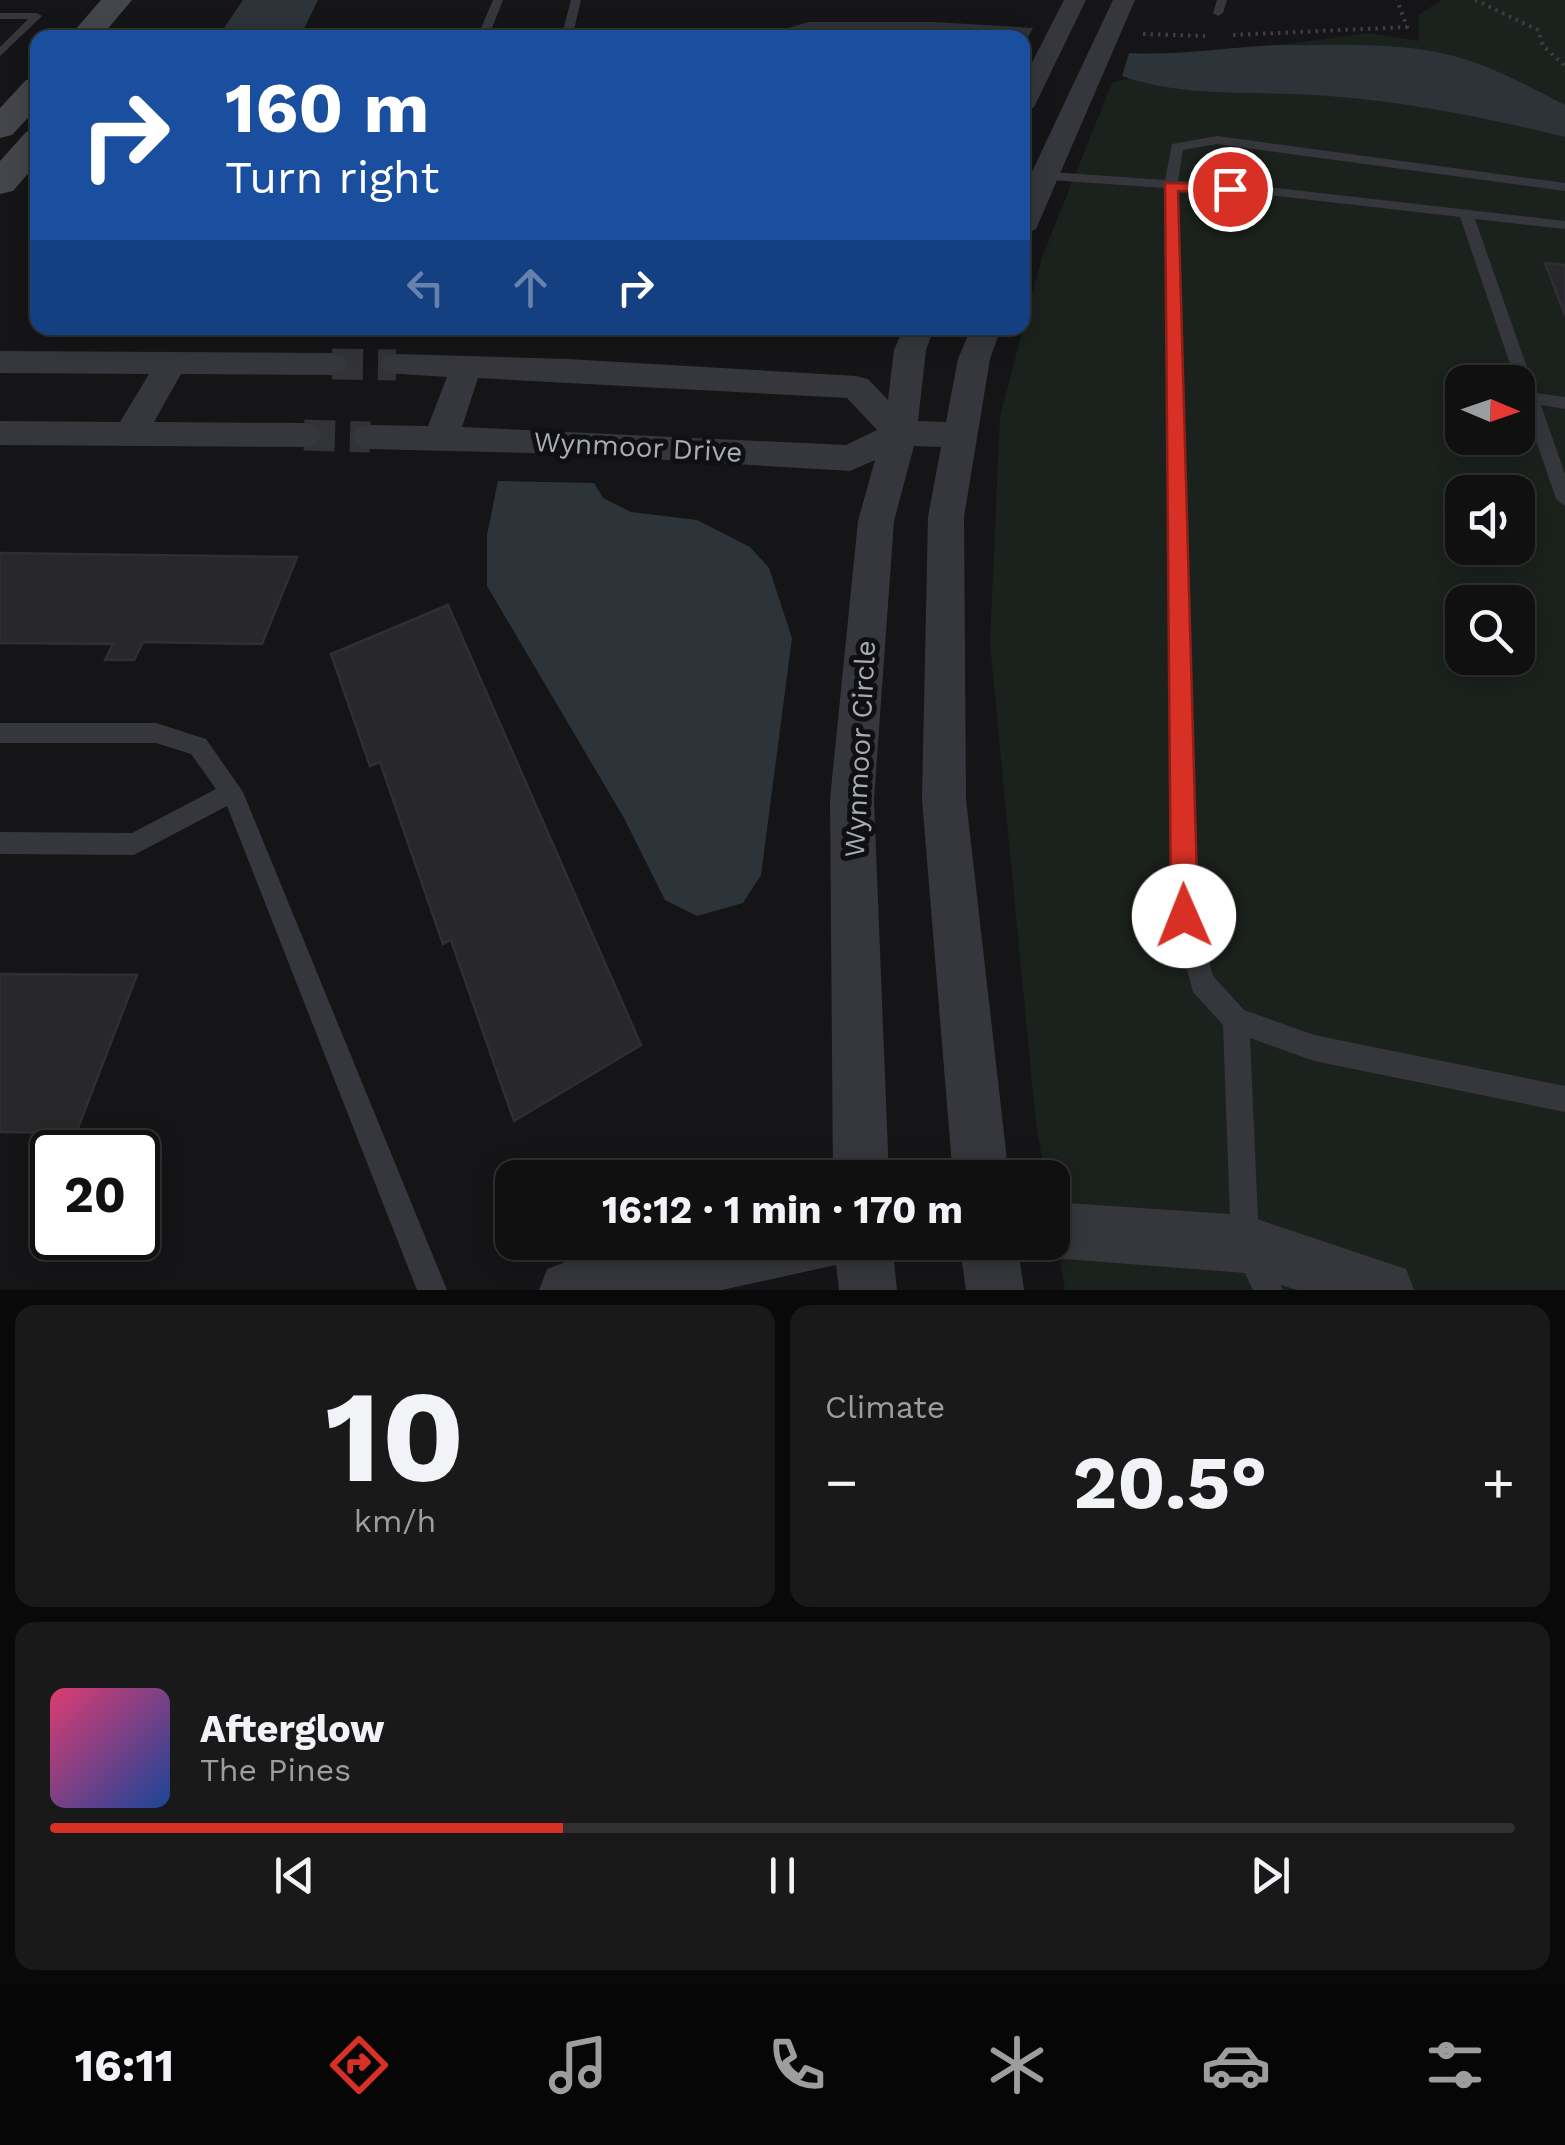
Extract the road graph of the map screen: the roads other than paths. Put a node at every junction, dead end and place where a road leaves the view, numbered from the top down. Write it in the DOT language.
graph roads {
  1 [pos="116,0"];
  2 [pos="498,0"];
  3 [pos="576,0"];
  4 [pos="1076,0"];
  5 [pos="1124,0"];
  6 [pos="1222,0"];
  7 [pos="1218,14"];
  8 [pos="0,16"];
  9 [pos="89,30"];
  10 [pos="485,30"];
  11 [pos="568,30"];
  12 [pos="6,39"];
  13 [pos="0,52"];
  14 [pos="1030,91"];
  15 [pos="30,96"];
  16 [pos="0,128"];
  17 [pos="30,148"];
  18 [pos="1032,176"];
  19 [pos="0,183"];
  20 [pos="1171,186"];
  21 [pos="1565,186"];
  22 [pos="1466,214"];
  23 [pos="1565,225"];
  24 [pos="916,335"];
  25 [pos="983,335"];
  26 [pos="0,362"];
  27 [pos="171,363"];
  28 [pos="332,364"];
  29 [pos="1519,365"];
  30 [pos="396,366"];
  31 [pos="466,368"];
  32 [pos="1535,399"];
  33 [pos="1565,403"];
  34 [pos="1535,412"];
  35 [pos="900,432"];
  36 [pos="0,433"];
  37 [pos="130,434"];
  38 [pos="960,434"];
  39 [pos="304,435"];
  40 [pos="370,436"];
  41 [pos="441,438"];
  42 [pos="1565,499"];
  43 [pos="0,733"];
  44 [pos="232,792"];
  45 [pos="0,843"];
  46 [pos="1236,1020"];
  47 [pos="1565,1099"];
  48 [pos="861,1160"];
  49 [pos="979,1160"];
  50 [pos="1070,1233"];
  51 [pos="728,1260"];
  52 [pos="865,1260"];
  53 [pos="991,1260"];
  54 [pos="1256,1267"];
  55 [pos="432,1290"];
  56 [pos="568,1290"];
  57 [pos="868,1290"];
  58 [pos="996,1290"];
  59 [pos="1385,1290"];
  1 -- 9 [label="main road"];
  2 -- 10 [label="lane"];
  3 -- 11 [label="lane"];
  4 -- 14 [label="street"];
  5 -- 18 [label="street"];
  6 -- 7 [label="lane"];
  8 -- 12 [label="lane"];
  12 -- 13 [label="lane"];
  15 -- 16 [label="main road"];
  17 -- 19 [label="main road"];
  18 -- 20 [label="lane"];
  20 -- 21 [label="lane"];
  20 -- 22 [label="lane"];
  20 -- 46 [label="lane"];
  22 -- 23 [label="lane"];
  22 -- 29 [label="lane"];
  24 -- 35 [label="street, Wynmoor Circle"];
  25 -- 38 [label="street"];
  26 -- 27 [label="street"];
  27 -- 28 [label="street"];
  27 -- 37 [label="street"];
  30 -- 31 [label="street"];
  31 -- 35 [label="street"];
  31 -- 41 [label="street"];
  32 -- 33 [label="lane"];
  34 -- 42 [label="lane"];
  35 -- 38 [label="street, Wynmoor Drive"];
  35 -- 41 [label="street, Wynmoor Drive"];
  35 -- 48 [label="street, Wynmoor Circle"];
  36 -- 37 [label="street"];
  37 -- 39 [label="street"];
  38 -- 49 [label="street"];
  40 -- 41 [label="street, Wynmoor Drive"];
  43 -- 44 [label="lane"];
  44 -- 45 [label="lane"];
  44 -- 55 [label="lane"];
  46 -- 47 [label="lane"];
  46 -- 54 [label="lane"];
  50 -- 54 [label="street"];
  51 -- 56 [label="street"];
  52 -- 57 [label="street"];
  53 -- 58 [label="street"];
  54 -- 59 [label="street"];
}
